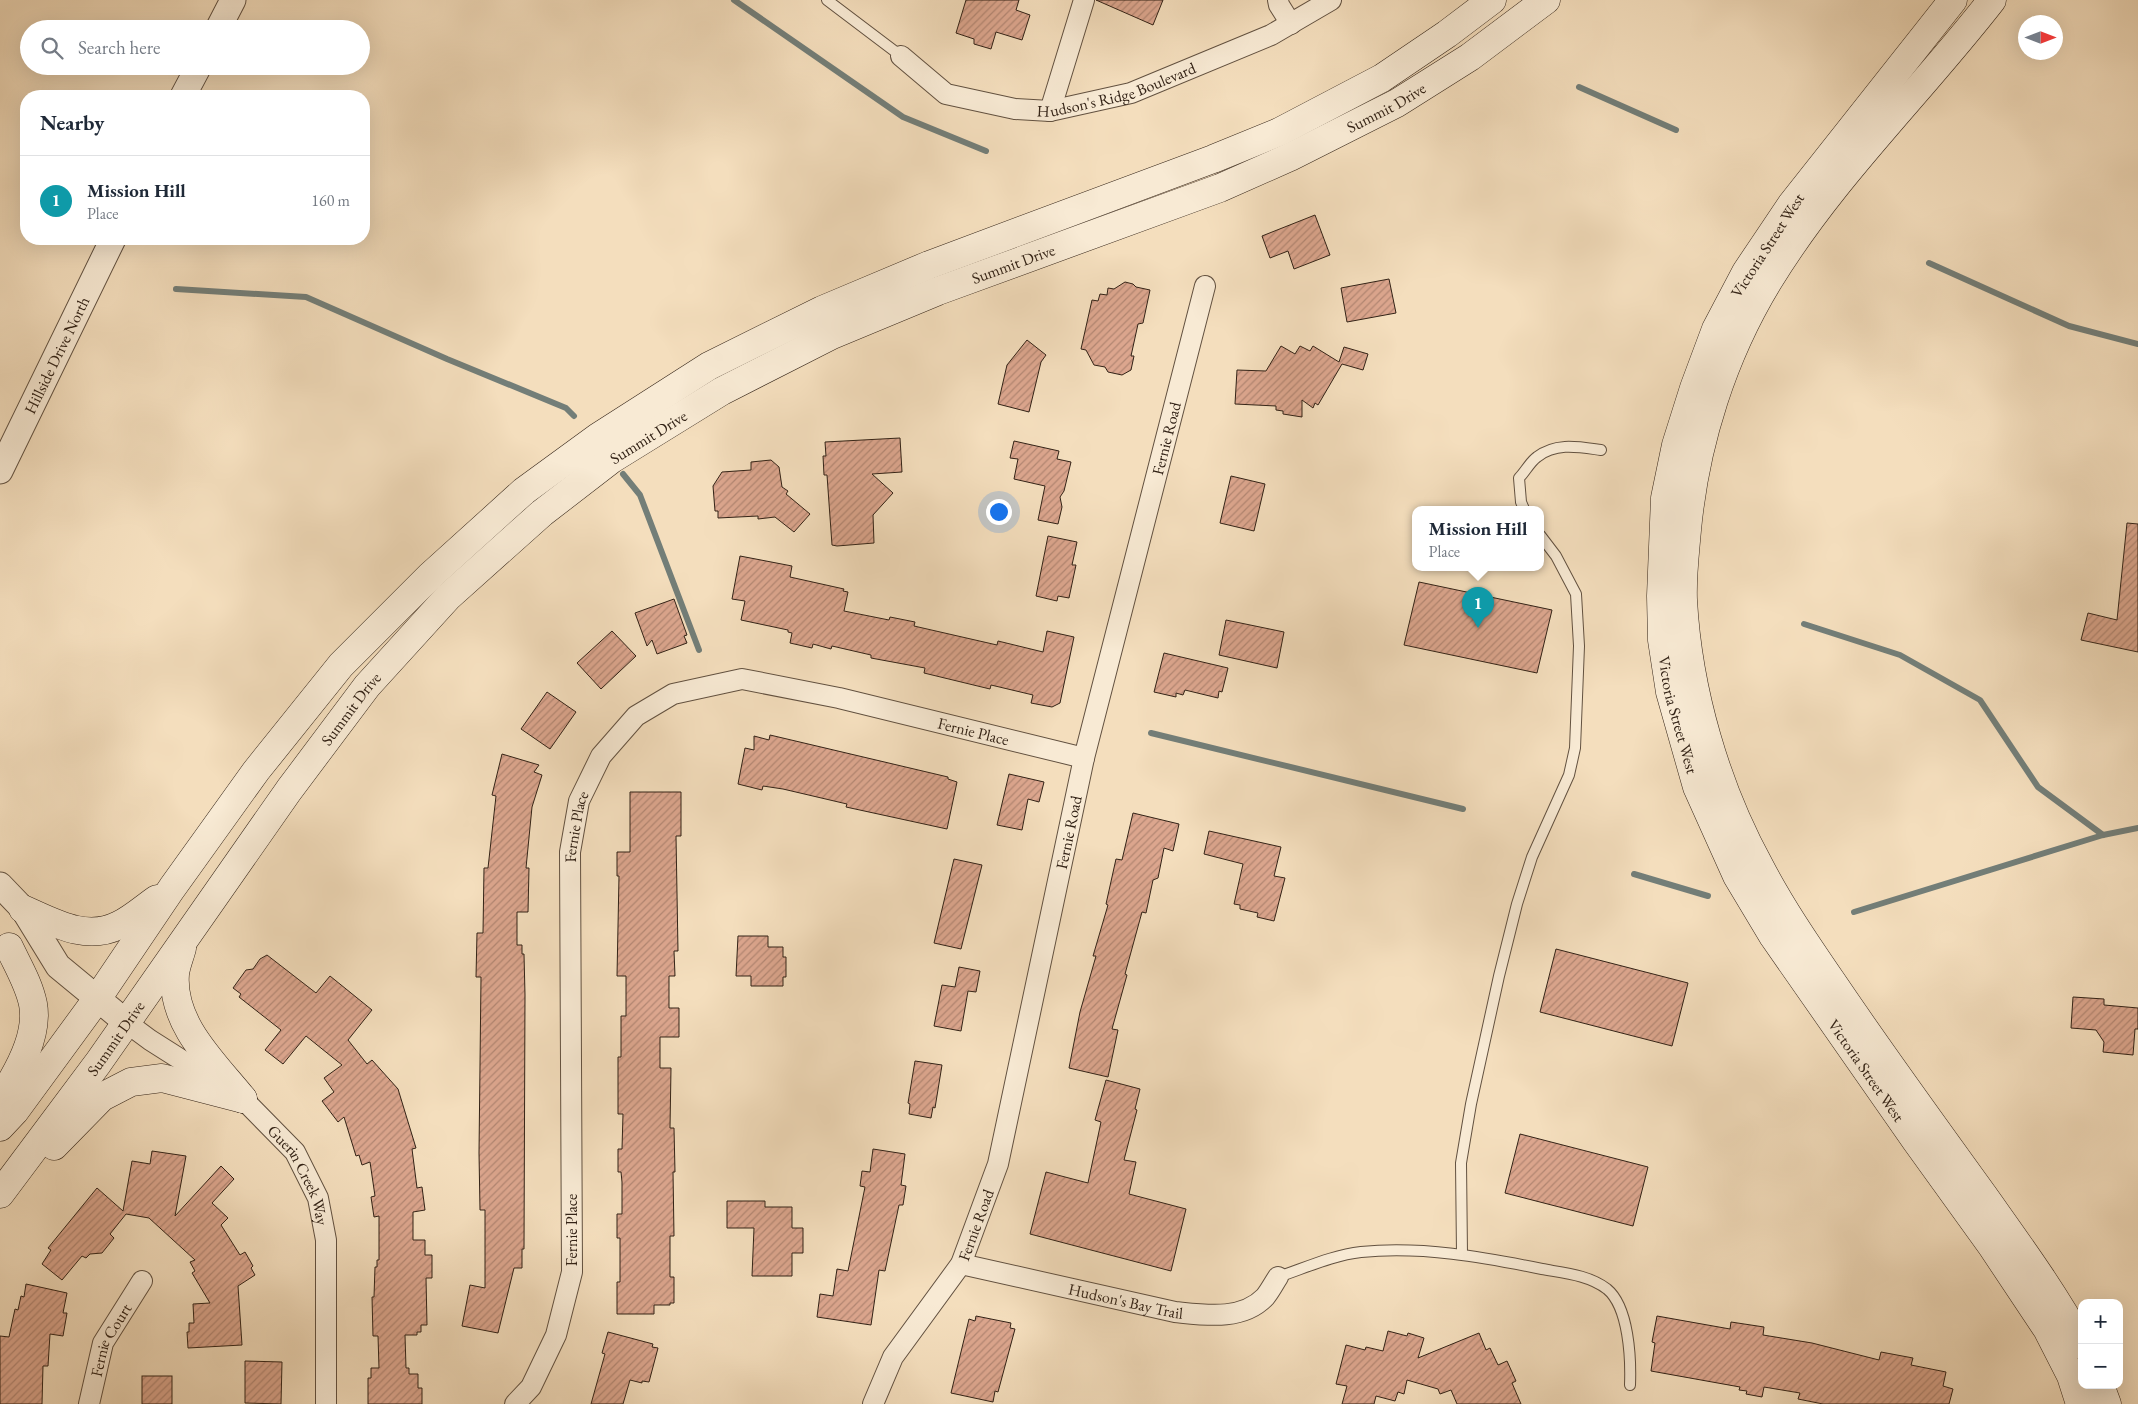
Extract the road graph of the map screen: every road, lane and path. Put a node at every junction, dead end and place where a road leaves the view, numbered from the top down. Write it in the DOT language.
graph roads {
  1 [pos="233,0"];
  2 [pos="827,0"];
  3 [pos="1084,0"];
  4 [pos="1278,0"];
  5 [pos="1331,0"];
  6 [pos="1492,0"];
  7 [pos="1546,0"];
  8 [pos="1953,0"];
  9 [pos="1992,0"];
  10 [pos="223,20"];
  11 [pos="1290,24"];
  12 [pos="901,56"];
  13 [pos="194,75"];
  14 [pos="186,90"];
  15 [pos="1050,111"];
  16 [pos="110,245"];
  17 [pos="1205,286"];
  18 [pos="1601,450"];
  19 [pos="0,471"];
  20 [pos="1523,506"];
  21 [pos="1544,540"];
  22 [pos="1084,758"];
  23 [pos="0,885"];
  24 [pos="172,888"];
  25 [pos="23,909"];
  26 [pos="184,939"];
  27 [pos="4,943"];
  28 [pos="58,966"];
  29 [pos="98,999"];
  30 [pos="127,1023"];
  31 [pos="0,1099"];
  32 [pos="243,1099"];
  33 [pos="0,1127"];
  34 [pos="0,1194"];
  35 [pos="0,1200"];
  36 [pos="1462,1254"];
  37 [pos="961,1264"];
  38 [pos="1278,1277"];
  39 [pos="142,1281"];
  40 [pos="2081,1344"];
  41 [pos="1630,1385"];
  42 [pos="2101,1389"];
  43 [pos="89,1404"];
  44 [pos="326,1404"];
  45 [pos="515,1404"];
  46 [pos="873,1404"];
  47 [pos="2080,1404"];
  48 [pos="2107,1404"];
  1 -- 10 [label="street"];
  2 -- 12 [label="lane"];
  3 -- 15 [label="street"];
  4 -- 11 [label="street"];
  5 -- 11 [label="street, Hudson's Ridge Boulevard"];
  6 -- 24 [label="main road, Summit Drive"];
  7 -- 26 [label="main road, Summit Drive"];
  8 -- 47 [label="main road, Victoria Street West"];
  9 -- 40 [label="main road, Victoria Street West"];
  11 -- 15 [label="street, Hudson's Ridge Boulevard"];
  12 -- 15 [label="street, Hudson's Ridge Boulevard"];
  13 -- 14 [label="street"];
  16 -- 19 [label="street, Hillside Drive North"];
  17 -- 22 [label="street, Fernie Road"];
  18 -- 20 [label="lane"];
  21 -- 36 [label="lane"];
  22 -- 37 [label="street, Fernie Road"];
  22 -- 45 [label="street, Fernie Place"];
  23 -- 25 [label="street"];
  24 -- 25 [label="main road"];
  24 -- 29 [label="main road, Summit Drive"];
  25 -- 28 [label="street"];
  26 -- 30 [label="main road, Summit Drive"];
  26 -- 32 [label="main road"];
  27 -- 28 [label="street"];
  27 -- 31 [label="main road"];
  28 -- 29 [label="street"];
  29 -- 30 [label="street"];
  29 -- 33 [label="main road, Summit Drive"];
  30 -- 32 [label="street, Guerin Creek Way"];
  30 -- 34 [label="main road, Summit Drive"];
  32 -- 35 [label="main road"];
  32 -- 44 [label="street, Guerin Creek Way"];
  36 -- 38 [label="lane"];
  36 -- 41 [label="lane"];
  37 -- 38 [label="street, Hudson's Bay Trail"];
  37 -- 46 [label="street, Fernie Road"];
  39 -- 43 [label="street, Fernie Court"];
  42 -- 48 [label="main road"];
}
